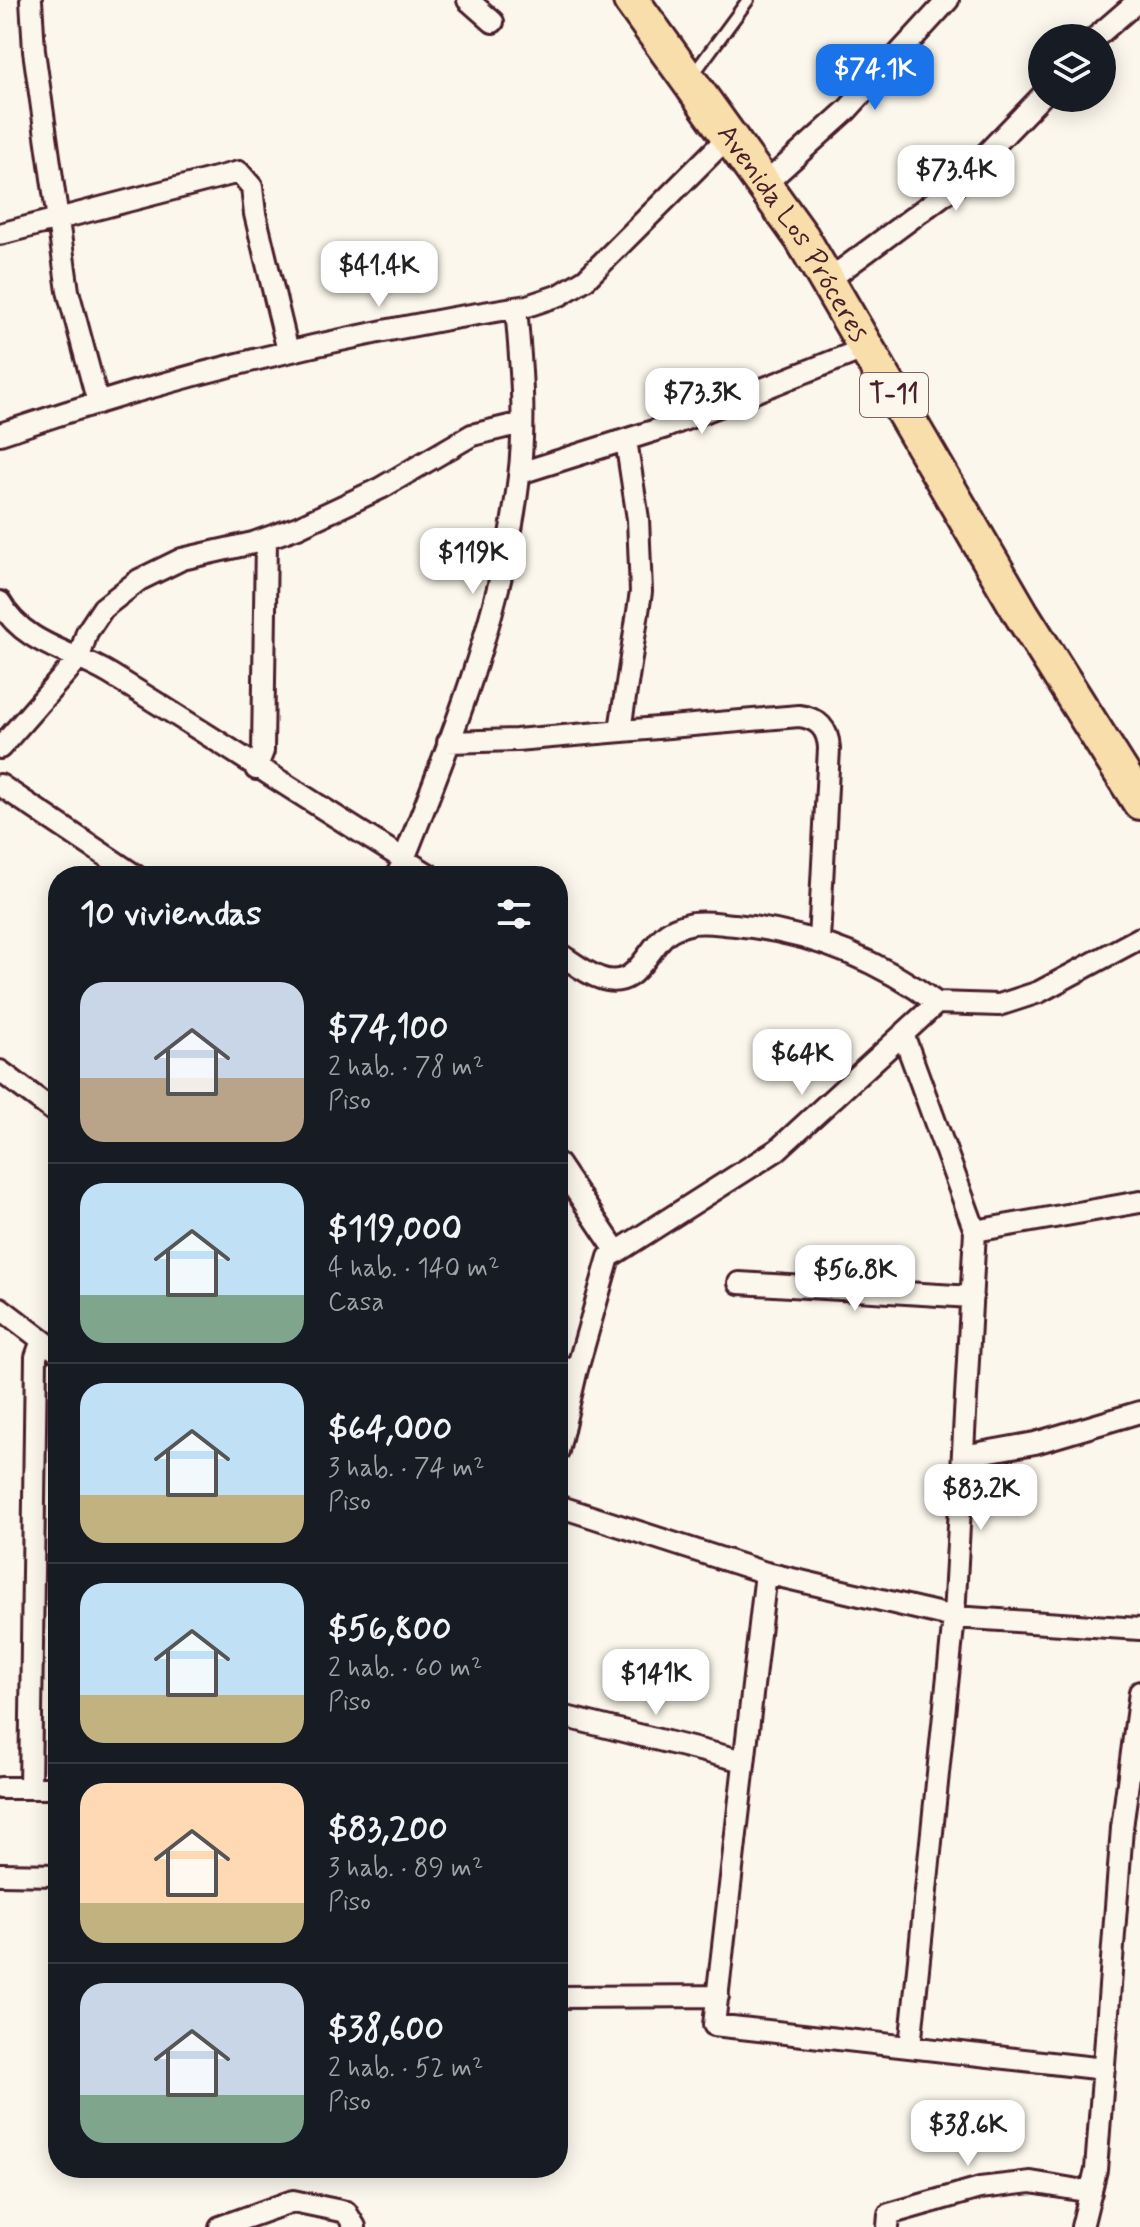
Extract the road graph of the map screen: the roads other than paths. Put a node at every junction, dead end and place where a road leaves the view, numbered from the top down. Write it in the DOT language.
graph roads {
  1 [pos="31,0"];
  2 [pos="468,0"];
  3 [pos="631,0"];
  4 [pos="748,0"];
  5 [pos="948,0"];
  6 [pos="1139,0"];
  7 [pos="493,22"];
  8 [pos="1111,24"];
  9 [pos="689,80"];
  10 [pos="1028,110"];
  11 [pos="729,136"];
  12 [pos="764,185"];
  13 [pos="57,219"];
  14 [pos="0,234"];
  15 [pos="827,281"];
  16 [pos="516,308"];
  17 [pos="866,348"];
  18 [pos="288,351"];
  19 [pos="98,403"];
  20 [pos="522,423"];
  21 [pos="0,434"];
  22 [pos="626,440"];
  23 [pos="520,473"];
  24 [pos="266,539"];
  25 [pos="0,602"];
  26 [pos="79,658"];
  27 [pos="620,730"];
  28 [pos="448,742"];
  29 [pos="0,748"];
  30 [pos="256,769"];
  31 [pos="1135,784"];
  32 [pos="0,785"];
  33 [pos="121,866"];
  34 [pos="397,866"];
  35 [pos="401,866"];
  36 [pos="1140,938"];
  37 [pos="819,941"];
  38 [pos="568,959"];
  39 [pos="937,1003"];
  40 [pos="903,1034"];
  41 [pos="0,1071"];
  42 [pos="48,1107"];
  43 [pos="568,1179"];
  44 [pos="1140,1202"];
  45 [pos="975,1231"];
  46 [pos="617,1252"];
  47 [pos="739,1283"];
  48 [pos="972,1297"];
  49 [pos="0,1308"];
  50 [pos="48,1344"];
  51 [pos="48,1348"];
  52 [pos="568,1366"];
  53 [pos="1140,1412"];
  54 [pos="963,1456"];
  55 [pos="568,1509"];
  56 [pos="766,1573"];
  57 [pos="954,1617"];
  58 [pos="1140,1629"];
  59 [pos="1140,1692"];
  60 [pos="568,1717"];
  61 [pos="744,1761"];
  62 [pos="0,1788"];
  63 [pos="30,1788"];
  64 [pos="48,1788"];
  65 [pos="1131,1827"];
  66 [pos="0,1874"];
  67 [pos="48,1875"];
  68 [pos="718,1996"];
  69 [pos="568,1997"];
  70 [pos="910,2047"];
  71 [pos="1104,2069"];
  72 [pos="1091,2192"];
  73 [pos="220,2227"];
  74 [pos="355,2227"];
  75 [pos="888,2227"];
  76 [pos="1082,2227"];
  1 -- 13 [label="street"];
  2 -- 7 [label="street"];
  3 -- 9 [label="highway, Avenida Los Próceres / T-11"];
  4 -- 9 [label="lane"];
  5 -- 12 [label="street"];
  6 -- 8 [label="street"];
  9 -- 11 [label="highway, Avenida Los Próceres / T-11"];
  10 -- 15 [label="street"];
  11 -- 12 [label="highway, Avenida Los Próceres / T-11"];
  11 -- 16 [label="street"];
  12 -- 15 [label="highway, Avenida Los Próceres / T-11"];
  13 -- 14 [label="street"];
  13 -- 18 [label="street"];
  13 -- 19 [label="street"];
  15 -- 17 [label="highway, Avenida Los Próceres / T-11"];
  16 -- 18 [label="street"];
  16 -- 20 [label="street"];
  17 -- 22 [label="street"];
  17 -- 31 [label="highway, Avenida Los Próceres / T-11"];
  18 -- 19 [label="street"];
  19 -- 21 [label="street"];
  20 -- 23 [label="street"];
  20 -- 24 [label="street"];
  22 -- 23 [label="street"];
  22 -- 27 [label="street"];
  23 -- 28 [label="street"];
  24 -- 26 [label="street"];
  24 -- 30 [label="street"];
  25 -- 26 [label="street"];
  26 -- 29 [label="street"];
  26 -- 30 [label="street"];
  27 -- 28 [label="street"];
  27 -- 37 [label="street"];
  28 -- 35 [label="street"];
  30 -- 34 [label="street"];
  32 -- 33 [label="street"];
  36 -- 39 [label="street"];
  37 -- 38 [label="street"];
  37 -- 39 [label="street"];
  39 -- 40 [label="street"];
  40 -- 45 [label="street"];
  40 -- 46 [label="street"];
  41 -- 42 [label="street"];
  43 -- 46 [label="street"];
  44 -- 45 [label="street"];
  45 -- 48 [label="street"];
  46 -- 52 [label="street"];
  47 -- 48 [label="street"];
  48 -- 54 [label="street"];
  49 -- 50 [label="street"];
  51 -- 63 [label="street"];
  53 -- 54 [label="street"];
  54 -- 57 [label="street"];
  55 -- 56 [label="street"];
  56 -- 57 [label="street"];
  56 -- 61 [label="street"];
  57 -- 58 [label="street"];
  57 -- 70 [label="street"];
  59 -- 65 [label="street"];
  60 -- 61 [label="street"];
  61 -- 68 [label="street"];
  62 -- 63 [label="street"];
  63 -- 64 [label="street"];
  65 -- 71 [label="street"];
  66 -- 67 [label="street"];
  68 -- 69 [label="street"];
  68 -- 70 [label="street"];
  70 -- 71 [label="street"];
  71 -- 72 [label="street"];
  72 -- 75 [label="street"];
  72 -- 76 [label="street"];
  73 -- 74 [label="street"];
}
